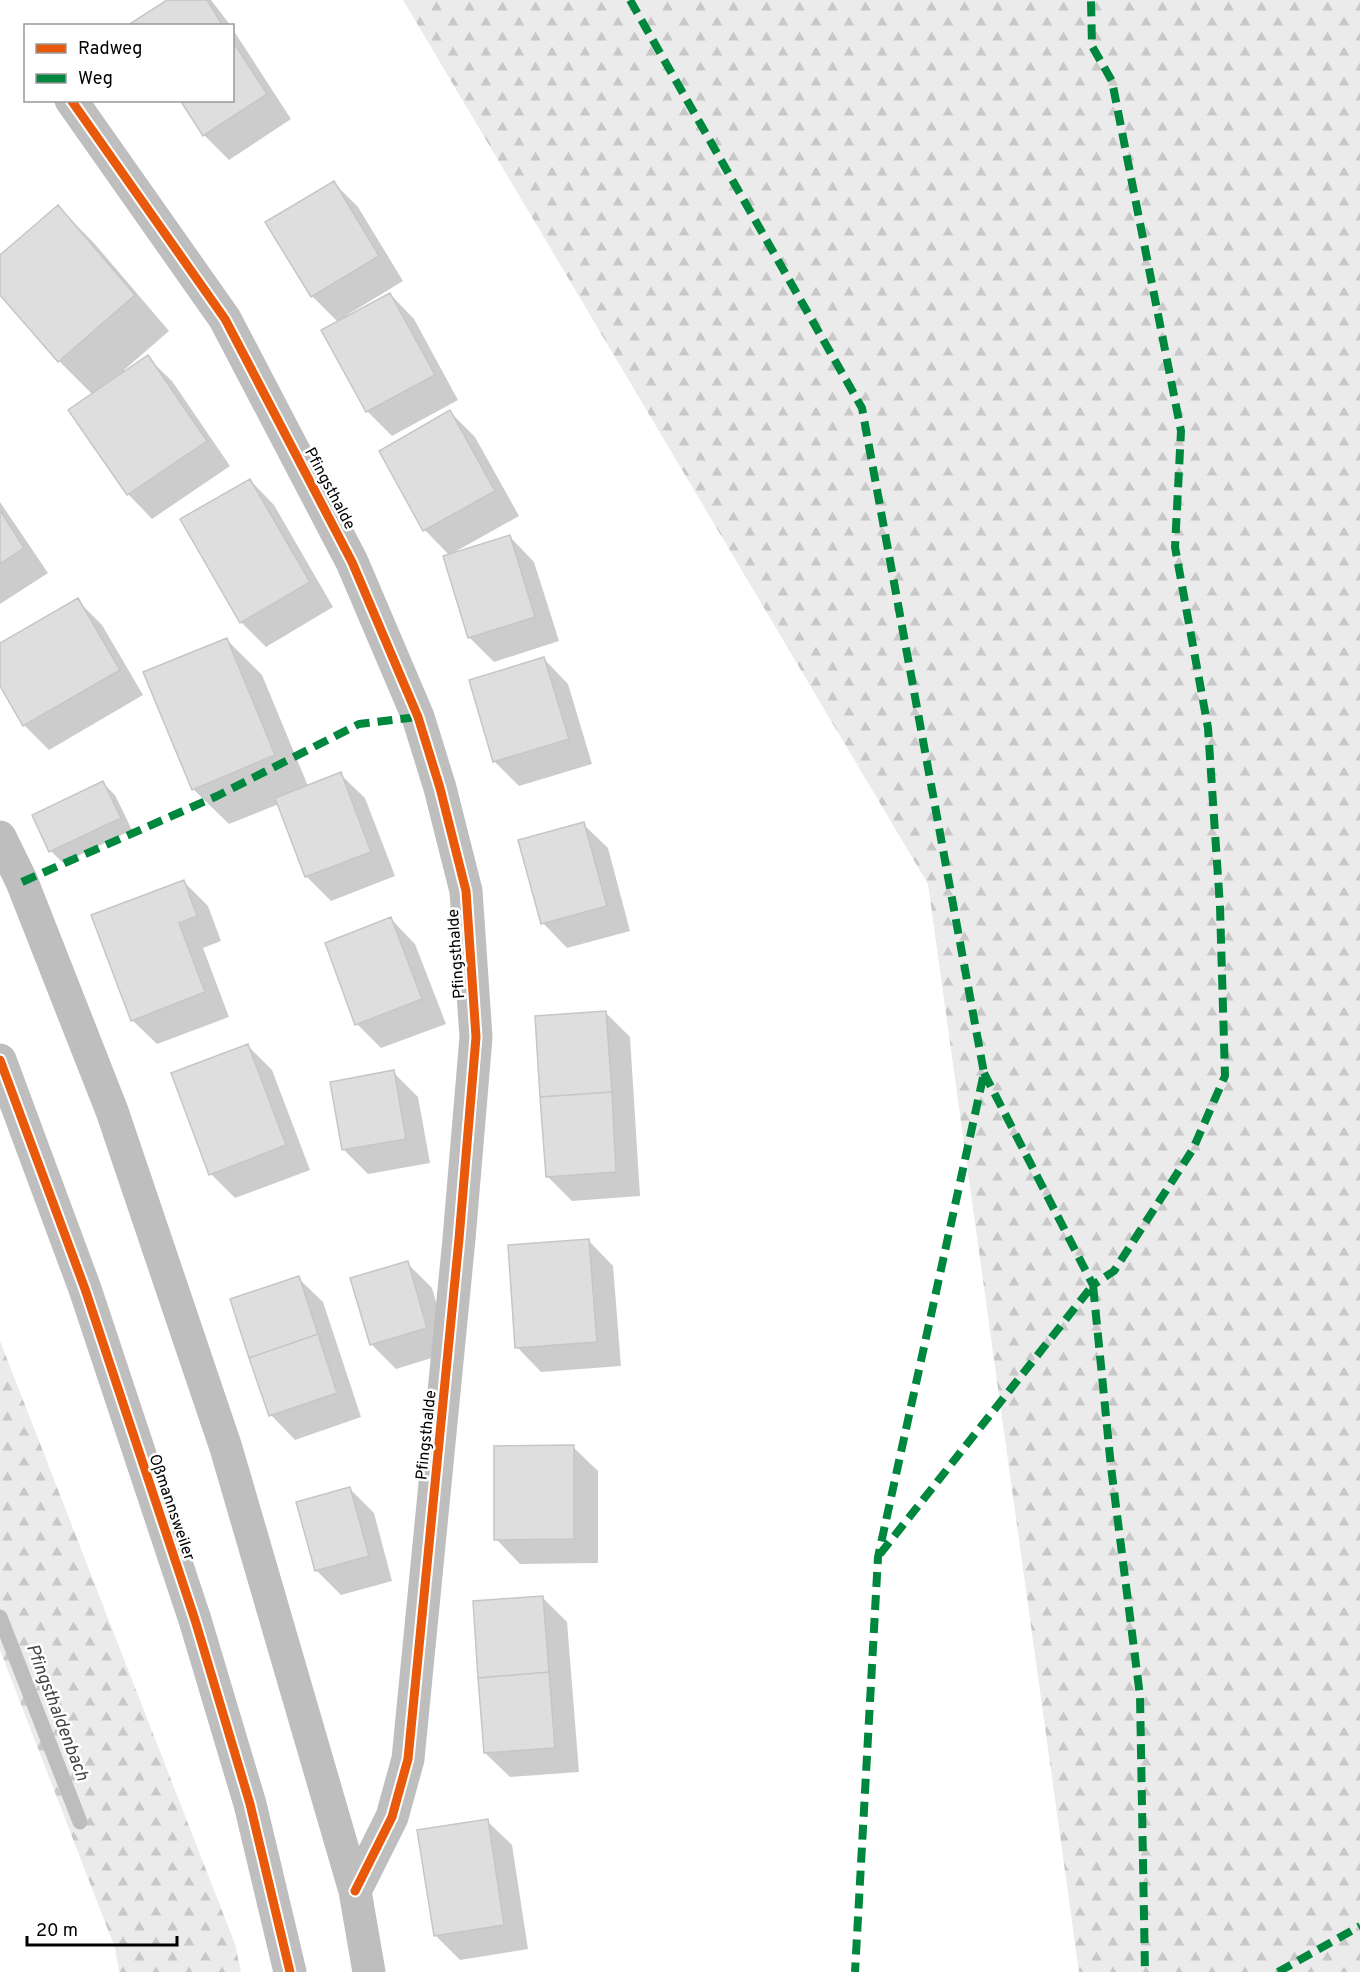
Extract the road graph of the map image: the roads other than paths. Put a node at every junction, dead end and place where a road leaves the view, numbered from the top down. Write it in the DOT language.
graph roads {
  1 [pos="71,102"];
  2 [pos="0,837"];
  3 [pos="0,1060"];
  4 [pos="354,1891"];
  5 [pos="290,1972"];
  6 [pos="369,1972"];
  1 -- 4 [label="street, Pfingsthalde"];
  2 -- 4 [label="street"];
  3 -- 5 [label="street, Oßmannsweiler"];
  4 -- 6 [label="street"];
}
